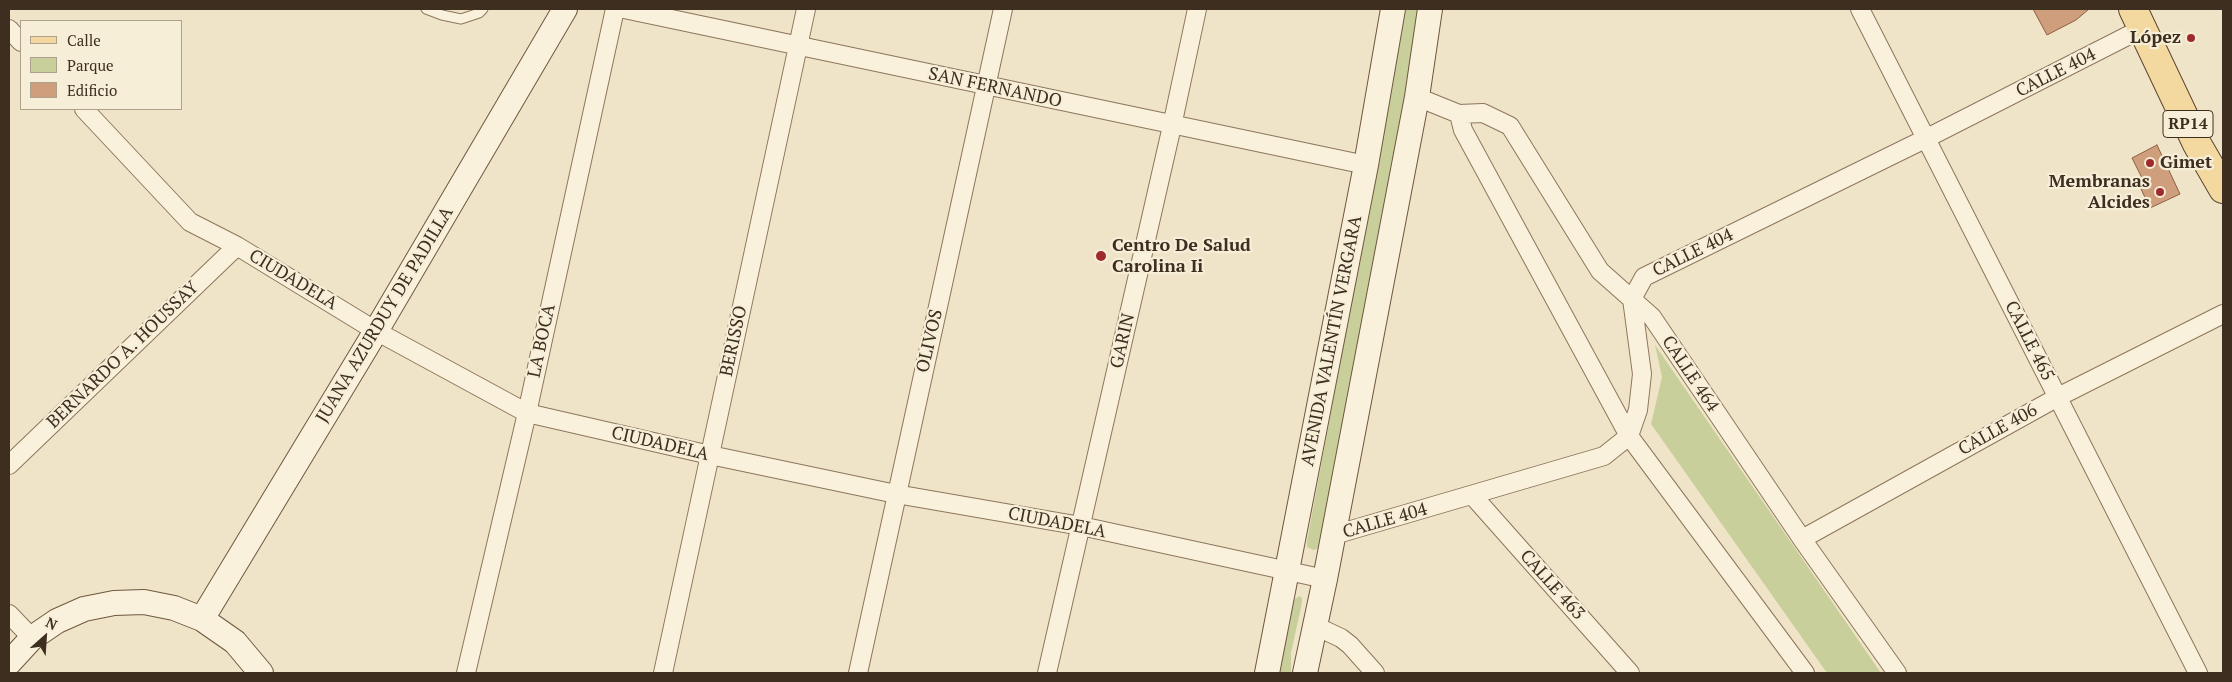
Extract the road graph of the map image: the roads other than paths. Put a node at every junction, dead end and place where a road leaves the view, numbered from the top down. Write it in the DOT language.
graph roads {
  1 [pos="426,9"];
  2 [pos="483,9"];
  3 [pos="565,9"];
  4 [pos="615,9"];
  5 [pos="624,9"];
  6 [pos="806,9"];
  7 [pos="1003,9"];
  8 [pos="1197,9"];
  9 [pos="1394,9"];
  10 [pos="1430,9"];
  11 [pos="1860,9"];
  12 [pos="2138,19"];
  13 [pos="9,29"];
  14 [pos="20,41"];
  15 [pos="798,45"];
  16 [pos="2158,58"];
  17 [pos="987,86"];
  18 [pos="1417,97"];
  19 [pos="85,110"];
  20 [pos="1458,114"];
  21 [pos="1172,126"];
  22 [pos="1926,138"];
  23 [pos="2223,156"];
  24 [pos="1366,165"];
  25 [pos="2223,188"];
  26 [pos="237,246"];
  27 [pos="1632,299"];
  28 [pos="2223,314"];
  29 [pos="376,331"];
  30 [pos="2058,397"];
  31 [pos="527,413"];
  32 [pos="1629,436"];
  33 [pos="710,455"];
  34 [pos="9,464"];
  35 [pos="896,494"];
  36 [pos="1473,496"];
  37 [pos="1081,526"];
  38 [pos="1334,535"];
  39 [pos="1802,540"];
  40 [pos="1288,572"];
  41 [pos="1325,579"];
  42 [pos="9,614"];
  43 [pos="202,619"];
  44 [pos="1314,628"];
  45 [pos="32,638"];
  46 [pos="9,663"];
  47 [pos="261,673"];
  48 [pos="466,673"];
  49 [pos="663,673"];
  50 [pos="858,673"];
  51 [pos="1047,673"];
  52 [pos="1267,673"];
  53 [pos="1305,673"];
  54 [pos="1375,673"];
  55 [pos="1630,673"];
  56 [pos="1805,673"];
  57 [pos="1897,673"];
  58 [pos="2198,673"];
  1 -- 2 [label="lane"];
  3 -- 29 [label="street, JUANA AZURDUY DE PADILLA"];
  4 -- 31 [label="street, LA BOCA"];
  5 -- 15 [label="street, SAN FERNANDO"];
  6 -- 15 [label="street, BERISSO"];
  7 -- 17 [label="street, OLIVOS"];
  8 -- 21 [label="street, GARIN"];
  9 -- 24 [label="street, AVENIDA VALENTÍN VERGARA"];
  10 -- 18 [label="street"];
  11 -- 22 [label="street, CALLE 465"];
  12 -- 16 [label="main road, RP14"];
  12 -- 22 [label="street, CALLE 404"];
  13 -- 14 [label="street"];
  15 -- 17 [label="street, SAN FERNANDO"];
  15 -- 33 [label="street, BERISSO"];
  16 -- 23 [label="main road, RP14"];
  16 -- 25 [label="main road, RP14"];
  17 -- 21 [label="street, SAN FERNANDO"];
  17 -- 35 [label="street, OLIVOS"];
  18 -- 20 [label="street, CALLE 464"];
  18 -- 38 [label="street"];
  19 -- 26 [label="street, CIUDADELA"];
  20 -- 27 [label="street, CALLE 464"];
  20 -- 32 [label="street"];
  21 -- 24 [label="street, SAN FERNANDO"];
  21 -- 37 [label="street, GARIN"];
  22 -- 27 [label="street, CALLE 404"];
  22 -- 30 [label="street, CALLE 465"];
  24 -- 40 [label="street, AVENIDA VALENTÍN VERGARA"];
  26 -- 29 [label="street, CIUDADELA"];
  26 -- 34 [label="street, BERNARDO A. HOUSSAY"];
  27 -- 32 [label="street"];
  27 -- 39 [label="street, CALLE 464"];
  28 -- 30 [label="street, CALLE 406"];
  29 -- 31 [label="street, CIUDADELA"];
  29 -- 43 [label="street, JUANA AZURDUY DE PADILLA"];
  30 -- 39 [label="street, CALLE 406"];
  30 -- 58 [label="street, CALLE 465"];
  31 -- 33 [label="street, CIUDADELA"];
  31 -- 48 [label="street, LA BOCA"];
  32 -- 36 [label="street, CALLE 404"];
  32 -- 56 [label="street"];
  33 -- 35 [label="street, CIUDADELA"];
  33 -- 49 [label="street, BERISSO"];
  35 -- 37 [label="street, CIUDADELA"];
  35 -- 50 [label="street, OLIVOS"];
  36 -- 38 [label="street, CALLE 404"];
  36 -- 55 [label="street, CALLE 463"];
  37 -- 40 [label="street, CIUDADELA"];
  37 -- 51 [label="street, GARIN"];
  38 -- 41 [label="street"];
  39 -- 57 [label="street, CALLE 464"];
  40 -- 41 [label="street, CIUDADELA"];
  40 -- 52 [label="street, AVENIDA VALENTÍN VERGARA"];
  41 -- 44 [label="street"];
  42 -- 45 [label="street"];
  43 -- 45 [label="street"];
  43 -- 47 [label="street"];
  44 -- 53 [label="street"];
  44 -- 54 [label="street"];
  45 -- 46 [label="street"];
}
